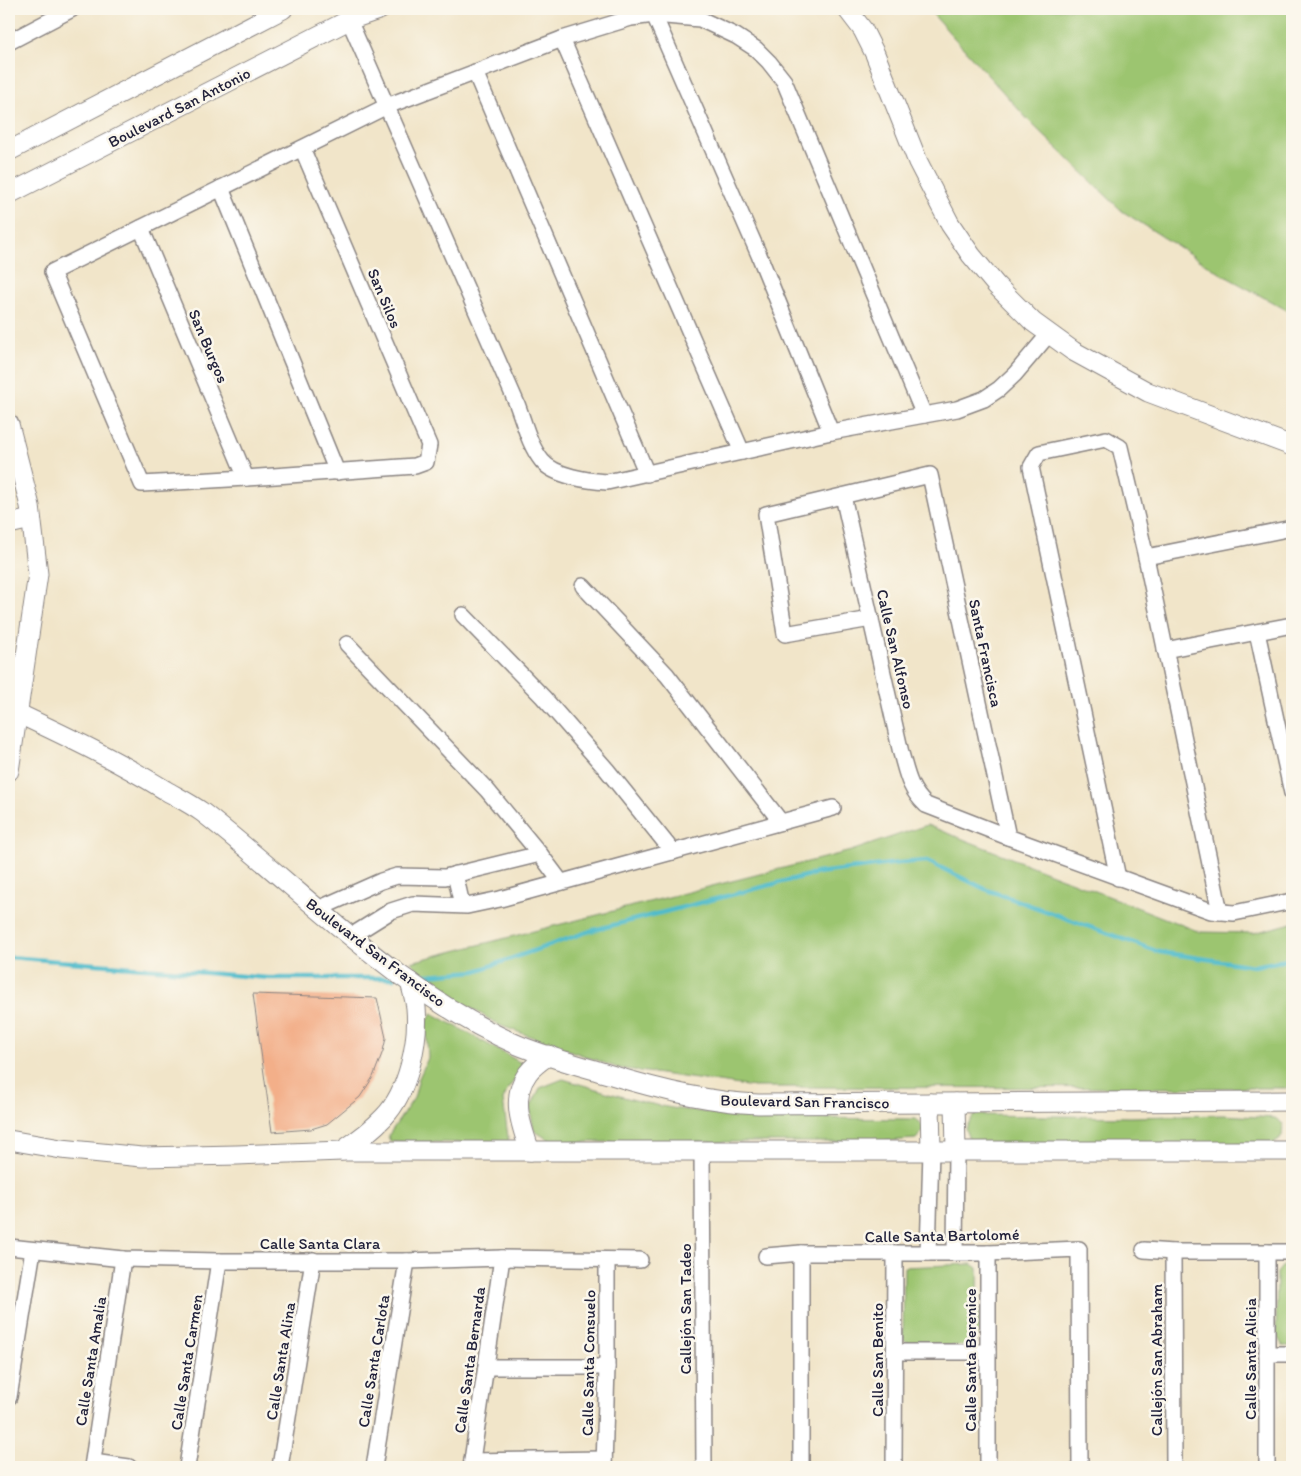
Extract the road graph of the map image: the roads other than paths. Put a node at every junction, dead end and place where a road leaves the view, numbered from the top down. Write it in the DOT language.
graph roads {
  1 [pos="72,9"];
  2 [pos="283,9"];
  3 [pos="381,9"];
  4 [pos="847,9"];
  5 [pos="346,15"];
  6 [pos="654,15"];
  7 [pos="562,39"];
  8 [pos="9,42"];
  9 [pos="475,72"];
  10 [pos="387,106"];
  11 [pos="302,148"];
  12 [pos="9,151"];
  13 [pos="221,188"];
  14 [pos="9,194"];
  15 [pos="141,228"];
  16 [pos="1049,334"];
  17 [pos="924,414"];
  18 [pos="9,424"];
  19 [pos="831,432"];
  20 [pos="1292,446"];
  21 [pos="742,452"];
  22 [pos="337,472"];
  23 [pos="646,474"];
  24 [pos="246,478"];
  25 [pos="843,496"];
  26 [pos="31,519"];
  27 [pos="9,524"];
  28 [pos="1292,528"];
  29 [pos="1146,557"];
  30 [pos="583,586"];
  31 [pos="462,615"];
  32 [pos="871,619"];
  33 [pos="1292,625"];
  34 [pos="1257,632"];
  35 [pos="347,644"];
  36 [pos="1165,650"];
  37 [pos="13,712"];
  38 [pos="9,771"];
  39 [pos="1292,793"];
  40 [pos="832,808"];
  41 [pos="781,822"];
  42 [pos="1008,837"];
  43 [pos="673,852"];
  44 [pos="540,854"];
  45 [pos="455,874"];
  46 [pos="1118,878"];
  47 [pos="561,882"];
  48 [pos="1292,901"];
  49 [pos="462,905"];
  50 [pos="318,909"];
  51 [pos="1220,912"];
  52 [pos="352,936"];
  53 [pos="410,982"];
  54 [pos="549,1055"];
  55 [pos="1292,1101"];
  56 [pos="930,1103"];
  57 [pos="955,1103"];
  58 [pos="9,1140"];
  59 [pos="342,1151"];
  60 [pos="530,1151"];
  61 [pos="702,1151"];
  62 [pos="931,1151"];
  63 [pos="956,1151"];
  64 [pos="1292,1151"];
  65 [pos="9,1247"];
  66 [pos="33,1250"];
  67 [pos="1144,1250"];
  68 [pos="1173,1252"];
  69 [pos="1267,1252"];
  70 [pos="1292,1252"];
  71 [pos="801,1253"];
  72 [pos="895,1253"];
  73 [pos="928,1253"];
  74 [pos="954,1253"];
  75 [pos="988,1253"];
  76 [pos="766,1256"];
  77 [pos="502,1258"];
  78 [pos="123,1259"];
  79 [pos="313,1260"];
  80 [pos="607,1260"];
  81 [pos="640,1260"];
  82 [pos="407,1261"];
  83 [pos="219,1262"];
  84 [pos="894,1352"];
  85 [pos="988,1352"];
  86 [pos="1267,1354"];
  87 [pos="1292,1354"];
  88 [pos="486,1367"];
  89 [pos="607,1367"];
  90 [pos="9,1397"];
  91 [pos="604,1463"];
  92 [pos="472,1464"];
  93 [pos="92,1465"];
  94 [pos="129,1467"];
  95 [pos="187,1467"];
  96 [pos="280,1467"];
  97 [pos="374,1467"];
  98 [pos="704,1467"];
  99 [pos="801,1467"];
  100 [pos="894,1467"];
  101 [pos="988,1467"];
  102 [pos="1080,1467"];
  103 [pos="1174,1467"];
  104 [pos="1267,1467"];
  1 -- 8 [label="street"];
  2 -- 12 [label="street"];
  3 -- 5 [label="street, Boulevard San Antonio"];
  4 -- 16 [label="street"];
  5 -- 10 [label="street"];
  5 -- 14 [label="street, Boulevard San Antonio"];
  6 -- 7 [label="street"];
  6 -- 17 [label="street"];
  6 -- 19 [label="street"];
  7 -- 9 [label="street"];
  7 -- 21 [label="street"];
  9 -- 10 [label="street"];
  9 -- 23 [label="street"];
  10 -- 11 [label="street"];
  10 -- 23 [label="street"];
  11 -- 13 [label="street"];
  11 -- 22 [label="street, San Silos"];
  13 -- 15 [label="street"];
  13 -- 22 [label="street"];
  15 -- 24 [label="street, San Burgos"];
  15 -- 24 [label="street"];
  16 -- 17 [label="street"];
  16 -- 20 [label="street"];
  17 -- 19 [label="street"];
  18 -- 26 [label="street"];
  19 -- 21 [label="street"];
  21 -- 23 [label="street"];
  22 -- 24 [label="street"];
  25 -- 32 [label="street, Calle San Alfonso"];
  25 -- 32 [label="street"];
  25 -- 42 [label="street, Santa Francisca"];
  26 -- 27 [label="street"];
  26 -- 37 [label="street"];
  28 -- 29 [label="street"];
  29 -- 36 [label="street"];
  29 -- 46 [label="street"];
  30 -- 41 [label="street"];
  31 -- 43 [label="street"];
  32 -- 42 [label="street, Calle San Alfonso"];
  33 -- 34 [label="street"];
  34 -- 36 [label="street"];
  34 -- 39 [label="street"];
  35 -- 44 [label="street"];
  36 -- 51 [label="street"];
  37 -- 38 [label="street"];
  37 -- 50 [label="street, Boulevard San Francisco"];
  40 -- 41 [label="street"];
  41 -- 43 [label="street"];
  42 -- 46 [label="street"];
  43 -- 47 [label="street"];
  44 -- 45 [label="street"];
  44 -- 47 [label="street"];
  45 -- 49 [label="street"];
  45 -- 50 [label="street"];
  46 -- 51 [label="street"];
  47 -- 49 [label="street"];
  48 -- 51 [label="street"];
  49 -- 52 [label="street"];
  50 -- 52 [label="street, Boulevard San Francisco"];
  52 -- 53 [label="street, Boulevard San Francisco"];
  53 -- 54 [label="street, Boulevard San Francisco"];
  53 -- 59 [label="street"];
  54 -- 56 [label="street, Boulevard San Francisco"];
  54 -- 60 [label="street"];
  55 -- 57 [label="street, Boulevard San Francisco"];
  56 -- 57 [label="street, Boulevard San Francisco"];
  56 -- 62 [label="street"];
  57 -- 63 [label="street"];
  58 -- 59 [label="street"];
  59 -- 60 [label="street"];
  60 -- 61 [label="street"];
  61 -- 62 [label="street"];
  61 -- 98 [label="street, Callejón San Tadeo"];
  62 -- 63 [label="street"];
  62 -- 73 [label="street"];
  63 -- 64 [label="street"];
  63 -- 74 [label="street"];
  65 -- 66 [label="street, Calle Santa Clara"];
  66 -- 78 [label="street, Calle Santa Clara"];
  66 -- 90 [label="street"];
  67 -- 68 [label="street"];
  68 -- 69 [label="street"];
  68 -- 103 [label="street, Callejón San Abraham"];
  69 -- 70 [label="street"];
  69 -- 86 [label="street, Calle Santa Alicia"];
  71 -- 72 [label="street, Calle Santa Bartolomé"];
  71 -- 76 [label="street, Calle Santa Bartolomé"];
  71 -- 99 [label="street"];
  72 -- 73 [label="street, Calle Santa Bartolomé"];
  72 -- 84 [label="street, Calle San Benito"];
  73 -- 74 [label="street, Calle Santa Bartolomé"];
  74 -- 75 [label="street, Calle Santa Bartolomé"];
  75 -- 85 [label="street, Calle Santa Berenice"];
  75 -- 102 [label="street, Calle Santa Bartolomé"];
  77 -- 80 [label="street, Calle Santa Clara"];
  77 -- 82 [label="street, Calle Santa Clara"];
  77 -- 88 [label="street, Calle Santa Bernarda"];
  78 -- 83 [label="street, Calle Santa Clara"];
  78 -- 93 [label="street, Calle Santa Amalia"];
  79 -- 82 [label="street, Calle Santa Clara"];
  79 -- 83 [label="street, Calle Santa Clara"];
  79 -- 96 [label="street, Calle Santa Alina"];
  80 -- 81 [label="street, Calle Santa Clara"];
  80 -- 89 [label="street, Calle Santa Consuelo"];
  82 -- 97 [label="street, Calle Santa Carlota"];
  83 -- 95 [label="street, Calle Santa Carmen"];
  84 -- 85 [label="street"];
  84 -- 100 [label="street, Calle San Benito"];
  85 -- 101 [label="street, Calle Santa Berenice"];
  86 -- 87 [label="street"];
  86 -- 104 [label="street, Calle Santa Alicia"];
  88 -- 89 [label="street"];
  88 -- 92 [label="street, Calle Santa Bernarda"];
  89 -- 91 [label="street, Calle Santa Consuelo"];
  91 -- 92 [label="street"];
  93 -- 94 [label="street"];
}
